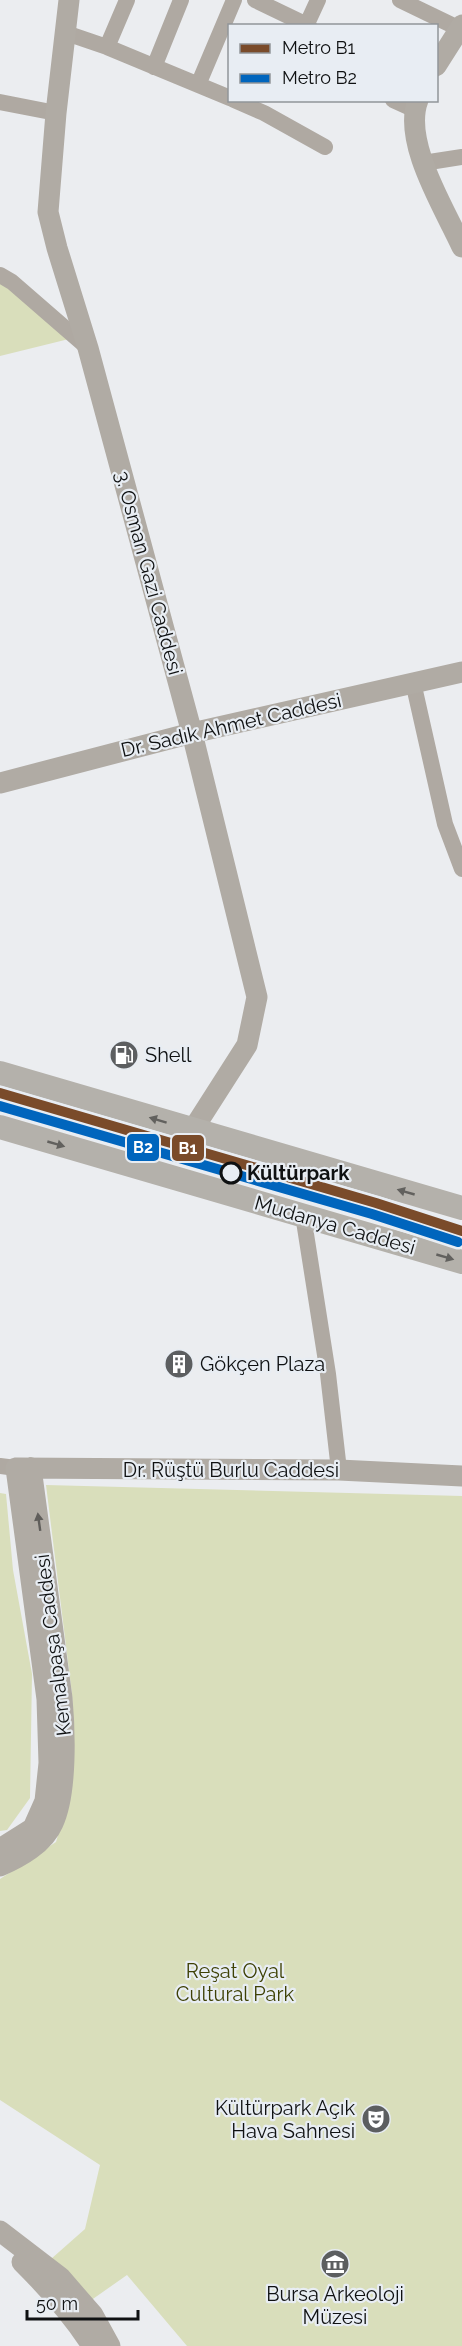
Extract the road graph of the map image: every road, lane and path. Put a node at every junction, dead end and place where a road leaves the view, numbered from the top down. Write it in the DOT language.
graph roads {
  1 [pos="69,0"];
  2 [pos="127,0"];
  3 [pos="181,0"];
  4 [pos="234,0"];
  5 [pos="255,0"];
  6 [pos="318,0"];
  7 [pos="400,0"];
  8 [pos="305,24"];
  9 [pos="307,24"];
  10 [pos="461,27"];
  11 [pos="66,33"];
  12 [pos="107,47"];
  13 [pos="438,63"];
  14 [pos="154,67"];
  15 [pos="198,85"];
  16 [pos="228,98"];
  17 [pos="0,102"];
  18 [pos="243,102"];
  19 [pos="416,105"];
  20 [pos="267,107"];
  21 [pos="56,113"];
  22 [pos="325,147"];
  23 [pos="462,157"];
  24 [pos="423,163"];
  25 [pos="461,242"];
  26 [pos="0,275"];
  27 [pos="88,348"];
  28 [pos="462,672"];
  29 [pos="413,682"];
  30 [pos="192,733"];
  31 [pos="0,783"];
  32 [pos="462,869"];
  33 [pos="0,1073"];
  34 [pos="0,1127"];
  35 [pos="192,1131"];
  36 [pos="462,1208"];
  37 [pos="303,1215"];
  38 [pos="462,1262"];
  39 [pos="16,1467"];
  40 [pos="339,1470"];
  41 [pos="462,1476"];
  42 [pos="0,1849"];
  43 [pos="0,1866"];
  44 [pos="0,2231"];
  45 [pos="0,2241"];
  46 [pos="92,2346"];
  47 [pos="110,2346"];
  1 -- 11 [label="main road, 3. Osman Gazi Caddesi"];
  2 -- 12 [label="street"];
  3 -- 14 [label="street"];
  4 -- 15 [label="street"];
  5 -- 8 [label="street"];
  6 -- 9 [label="street"];
  7 -- 10 [label="street"];
  10 -- 13 [label="main road"];
  11 -- 12 [label="street"];
  11 -- 21 [label="main road, 3. Osman Gazi Caddesi"];
  12 -- 14 [label="street"];
  14 -- 15 [label="street"];
  15 -- 16 [label="street"];
  17 -- 21 [label="street"];
  18 -- 20 [label="street"];
  19 -- 24 [label="main road"];
  20 -- 22 [label="street"];
  21 -- 27 [label="main road, 3. Osman Gazi Caddesi"];
  23 -- 24 [label="street"];
  24 -- 25 [label="main road"];
  26 -- 27 [label="street"];
  27 -- 30 [label="main road, 3. Osman Gazi Caddesi"];
  28 -- 29 [label="main road, Dr. Sadık Ahmet Caddesi"];
  29 -- 30 [label="main road, Dr. Sadık Ahmet Caddesi"];
  29 -- 32 [label="street"];
  30 -- 31 [label="main road, Dr. Sadık Ahmet Caddesi"];
  30 -- 35 [label="main road, 3. Osman Gazi Caddesi"];
  35 -- 33 [label="highway, one-way"];
  34 -- 37 [label="highway, Mudanya Caddesi, one-way"];
  36 -- 35 [label="highway, one-way"];
  37 -- 38 [label="highway, Mudanya Caddesi, one-way"];
  37 -- 40 [label="street"];
  39 -- 40 [label="main road, Dr. Rüştü Burlu Caddesi"];
  39 -- 42 [label="main road, Kemalpaşa Caddesi"];
  43 -- 39 [label="main road, Kemalpaşa Caddesi, one-way"];
  40 -- 41 [label="main road, Dr. Rüştü Burlu Caddesi"];
  44 -- 47 [label="main road"];
  45 -- 46 [label="main road"];
}
